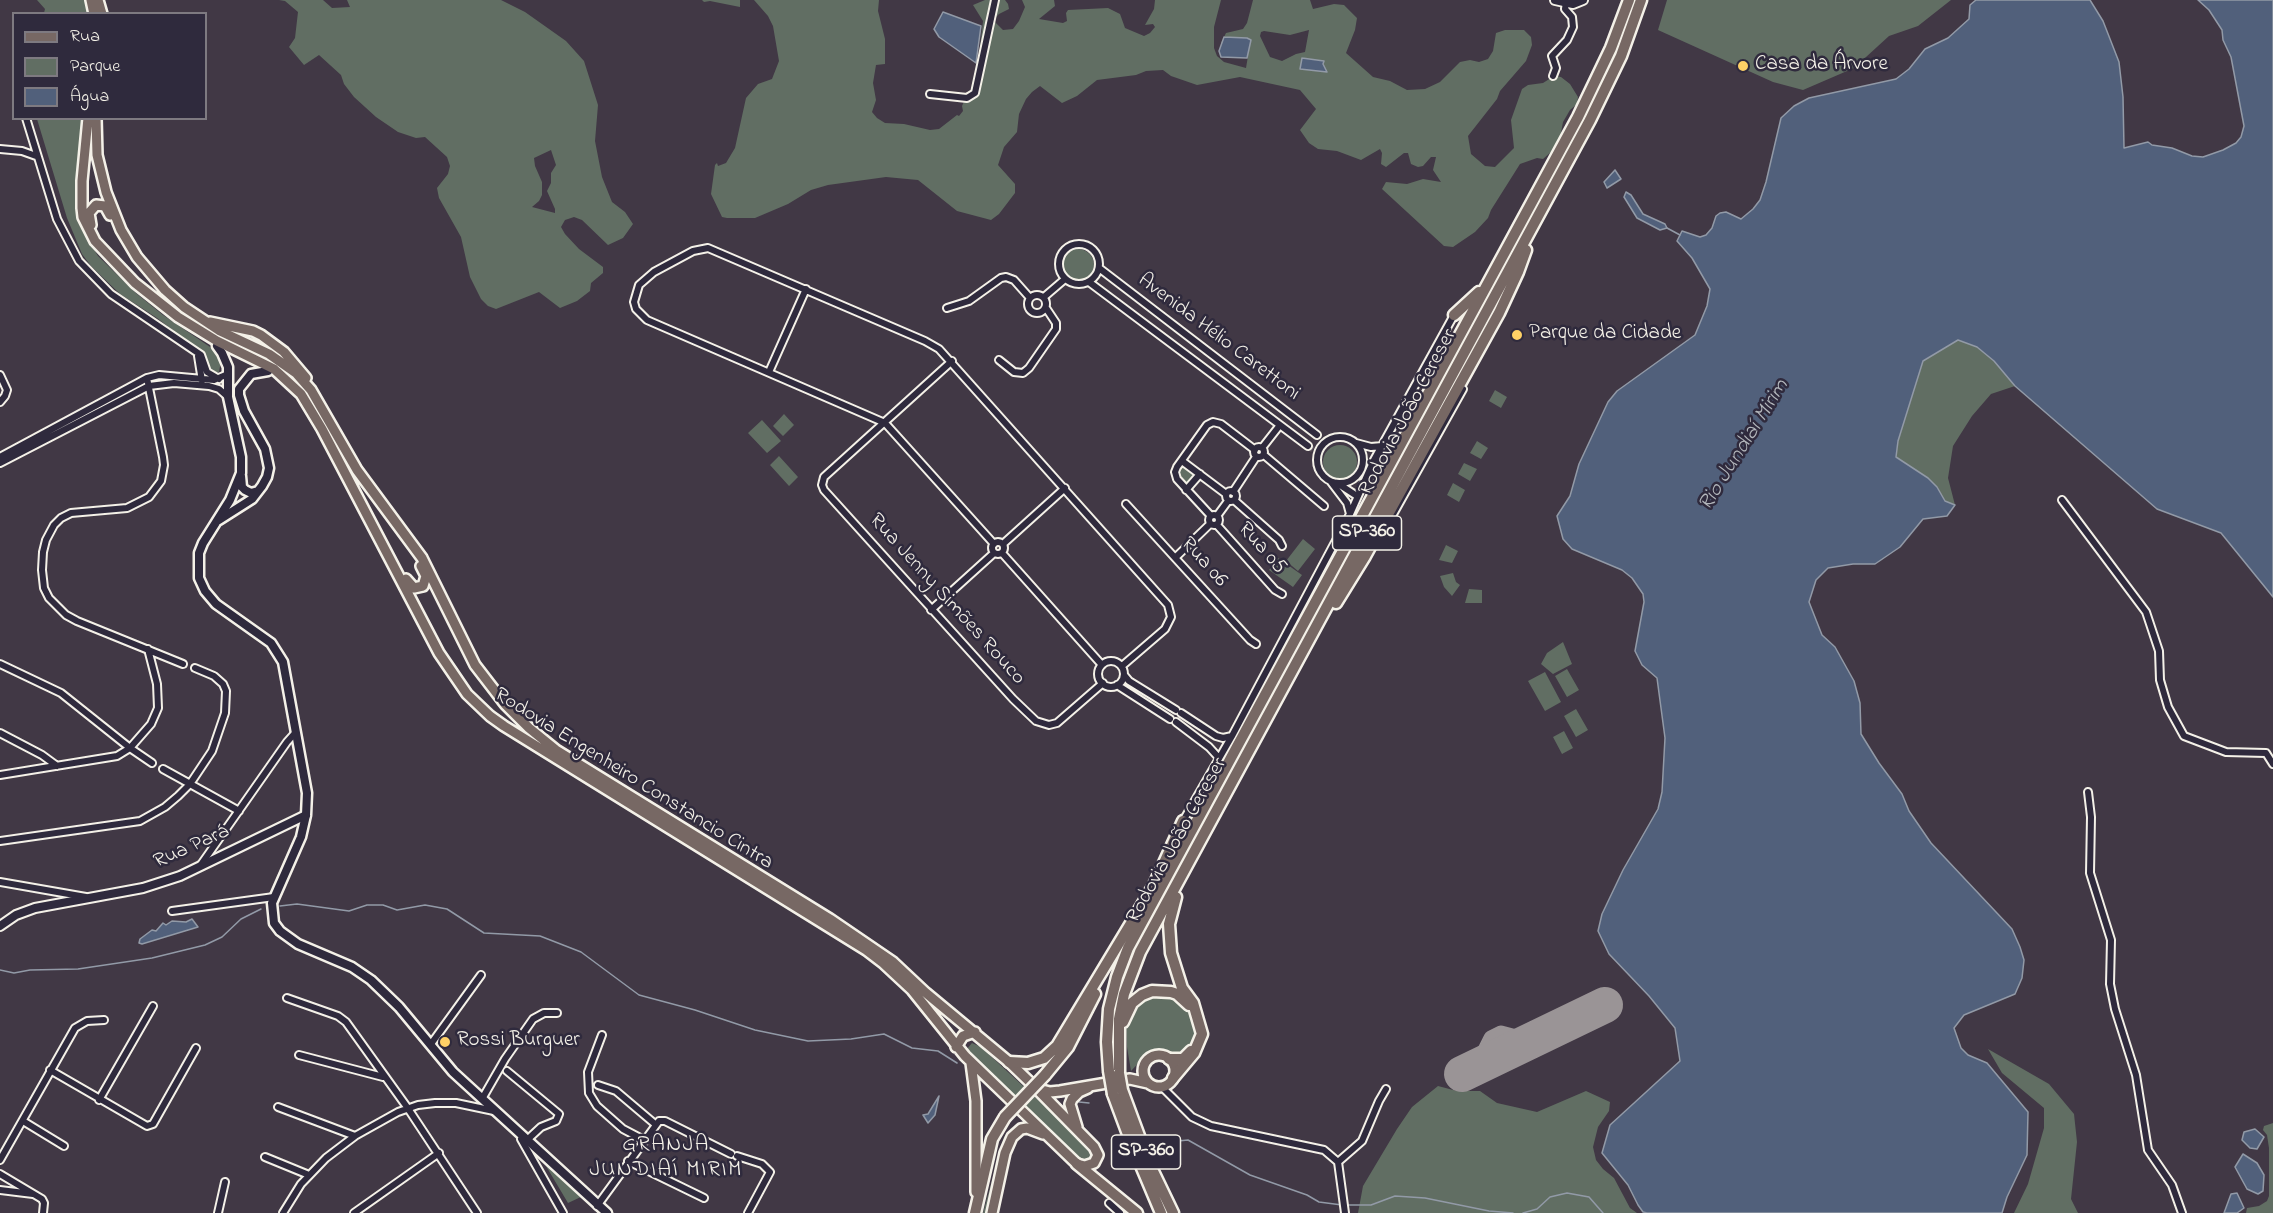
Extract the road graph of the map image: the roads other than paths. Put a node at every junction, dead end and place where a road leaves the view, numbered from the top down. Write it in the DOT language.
graph roads {
  1 [pos="995,0"];
  2 [pos="1556,0"];
  3 [pos="1583,0"];
  4 [pos="1629,0"];
  5 [pos="1641,0"];
  6 [pos="1566,2"];
  7 [pos="1553,76"];
  8 [pos="930,94"];
  9 [pos="27,120"];
  10 [pos="88,120"];
  11 [pos="96,120"];
  12 [pos="0,150"];
  13 [pos="36,156"];
  14 [pos="1539,215"];
  15 [pos="1505,252"];
  16 [pos="1098,268"];
  17 [pos="1065,279"];
  18 [pos="1089,282"];
  19 [pos="806,289"];
  20 [pos="1044,297"];
  21 [pos="1030,298"];
  22 [pos="156,301"];
  23 [pos="947,308"];
  24 [pos="1046,308"];
  25 [pos="1454,315"];
  26 [pos="199,318"];
  27 [pos="216,346"];
  28 [pos="196,353"];
  29 [pos="269,354"];
  30 [pos="1212,355"];
  31 [pos="999,360"];
  32 [pos="952,361"];
  33 [pos="1203,367"];
  34 [pos="268,371"];
  35 [pos="769,372"];
  36 [pos="228,374"];
  37 [pos="0,375"];
  38 [pos="147,378"];
  39 [pos="202,379"];
  40 [pos="219,379"];
  41 [pos="149,386"];
  42 [pos="314,394"];
  43 [pos="228,397"];
  44 [pos="0,402"];
  45 [pos="1295,418"];
  46 [pos="885,423"];
  47 [pos="1280,425"];
  48 [pos="1308,428"];
  49 [pos="1287,430"];
  50 [pos="1322,438"];
  51 [pos="1300,440"];
  52 [pos="1355,443"];
  53 [pos="1308,446"];
  54 [pos="1382,446"];
  55 [pos="1362,451"];
  56 [pos="1259,452"];
  57 [pos="0,457"];
  58 [pos="1182,460"];
  59 [pos="1374,460"];
  60 [pos="339,462"];
  61 [pos="0,464"];
  62 [pos="241,472"];
  63 [pos="1200,474"];
  64 [pos="348,479"];
  65 [pos="1334,482"];
  66 [pos="1065,488"];
  67 [pos="1186,490"];
  68 [pos="258,491"];
  69 [pos="1357,496"];
  70 [pos="1230,497"];
  71 [pos="2062,500"];
  72 [pos="1126,504"];
  73 [pos="1324,506"];
  74 [pos="1350,514"];
  75 [pos="1214,520"];
  76 [pos="216,522"];
  77 [pos="994,544"];
  78 [pos="1003,544"];
  79 [pos="1282,546"];
  80 [pos="994,553"];
  81 [pos="1002,553"];
  82 [pos="1176,557"];
  83 [pos="1282,594"];
  84 [pos="931,610"];
  85 [pos="1256,644"];
  86 [pos="148,649"];
  87 [pos="1304,650"];
  88 [pos="0,664"];
  89 [pos="183,664"];
  90 [pos="1102,665"];
  91 [pos="1122,666"];
  92 [pos="195,668"];
  93 [pos="1124,675"];
  94 [pos="1103,683"];
  95 [pos="1118,685"];
  96 [pos="1167,705"];
  97 [pos="1162,713"];
  98 [pos="1189,719"];
  99 [pos="1184,728"];
  100 [pos="296,732"];
  101 [pos="0,733"];
  102 [pos="1216,736"];
  103 [pos="1232,736"];
  104 [pos="1209,747"];
  105 [pos="130,748"];
  106 [pos="1219,758"];
  107 [pos="152,763"];
  108 [pos="2273,764"];
  109 [pos="57,766"];
  110 [pos="163,769"];
  111 [pos="0,775"];
  112 [pos="190,784"];
  113 [pos="2088,792"];
  114 [pos="239,811"];
  115 [pos="306,815"];
  116 [pos="1183,821"];
  117 [pos="0,841"];
  118 [pos="200,866"];
  119 [pos="1184,871"];
  120 [pos="1169,872"];
  121 [pos="0,882"];
  122 [pos="86,897"];
  123 [pos="274,897"];
  124 [pos="172,911"];
  125 [pos="0,926"];
  126 [pos="1121,940"];
  127 [pos="481,975"];
  128 [pos="287,998"];
  129 [pos="153,1006"];
  130 [pos="1195,1010"];
  131 [pos="557,1013"];
  132 [pos="104,1020"];
  133 [pos="975,1032"];
  134 [pos="602,1035"];
  135 [pos="1118,1039"];
  136 [pos="431,1044"];
  137 [pos="956,1047"];
  138 [pos="1196,1047"];
  139 [pos="196,1048"];
  140 [pos="299,1055"];
  141 [pos="1169,1059"];
  142 [pos="1009,1062"];
  143 [pos="1145,1062"];
  144 [pos="971,1063"];
  145 [pos="50,1070"];
  146 [pos="507,1071"];
  147 [pos="1114,1072"];
  148 [pos="384,1077"];
  149 [pos="1173,1078"];
  150 [pos="1130,1079"];
  151 [pos="1148,1083"];
  152 [pos="598,1085"];
  153 [pos="1090,1087"];
  154 [pos="1162,1087"];
  155 [pos="1037,1089"];
  156 [pos="1386,1089"];
  157 [pos="1118,1092"];
  158 [pos="482,1099"];
  159 [pos="99,1100"];
  160 [pos="278,1107"];
  161 [pos="407,1107"];
  162 [pos="494,1111"];
  163 [pos="23,1121"];
  164 [pos="655,1124"];
  165 [pos="1079,1132"];
  166 [pos="518,1133"];
  167 [pos="355,1136"];
  168 [pos="1049,1137"];
  169 [pos="644,1140"];
  170 [pos="526,1141"];
  171 [pos="64,1146"];
  172 [pos="439,1153"];
  173 [pos="265,1157"];
  174 [pos="0,1160"];
  175 [pos="628,1161"];
  176 [pos="1338,1162"];
  177 [pos="1077,1164"];
  178 [pos="0,1174"];
  179 [pos="309,1174"];
  180 [pos="225,1182"];
  181 [pos="17,1184"];
  182 [pos="0,1190"];
  183 [pos="14,1193"];
  184 [pos="36,1195"];
  185 [pos="704,1197"];
  186 [pos="1109,1203"];
  187 [pos="597,1206"];
  188 [pos="1345,1208"];
  189 [pos="43,1213"];
  190 [pos="218,1213"];
  191 [pos="283,1213"];
  192 [pos="354,1213"];
  193 [pos="477,1213"];
  194 [pos="563,1213"];
  195 [pos="607,1213"];
  196 [pos="748,1213"];
  197 [pos="974,1213"];
  198 [pos="992,1213"];
  199 [pos="1120,1213"];
  200 [pos="1137,1213"];
  201 [pos="1161,1213"];
  202 [pos="1173,1213"];
  203 [pos="2182,1213"];
  1 -- 8 [label="street"];
  2 -- 6 [label="street"];
  3 -- 6 [label="street"];
  4 -- 15 [label="highway, Rodovia João Cereser / SP-360"];
  5 -- 14 [label="highway, Rodovia João Cereser / SP-360"];
  6 -- 7 [label="street"];
  9 -- 13 [label="street"];
  10 -- 22 [label="main road, Rodovia Engenheiro Constancio Cintra"];
  11 -- 26 [label="main road, Rodovia Engenheiro Constancio Cintra"];
  12 -- 13 [label="street"];
  13 -- 28 [label="street"];
  14 -- 87 [label="highway, Rodovia João Cereser / SP-360"];
  14 -- 87 [label="highway"];
  15 -- 25 [label="highway"];
  15 -- 120 [label="highway, Rodovia João Cereser / SP-360"];
  16 -- 17 [label="street, Avenida Hélio Carettoni"];
  16 -- 18 [label="street"];
  16 -- 30 [label="street, Avenida Hélio Carettoni"];
  17 -- 18 [label="street, Avenida Hélio Carettoni"];
  17 -- 20 [label="street"];
  18 -- 33 [label="street, Avenida Hélio Carettoni"];
  19 -- 32 [label="street"];
  19 -- 35 [label="street"];
  19 -- 35 [label="street"];
  20 -- 21 [label="street"];
  20 -- 24 [label="street"];
  21 -- 23 [label="street"];
  21 -- 24 [label="street"];
  22 -- 26 [label="main road"];
  22 -- 27 [label="main road"];
  22 -- 60 [label="main road, Rodovia Engenheiro Constancio Cintra"];
  24 -- 31 [label="street"];
  25 -- 54 [label="street"];
  26 -- 29 [label="main road, Rodovia Engenheiro Constancio Cintra"];
  26 -- 42 [label="main road"];
  27 -- 34 [label="main road"];
  27 -- 36 [label="main road"];
  28 -- 39 [label="street"];
  28 -- 40 [label="street"];
  29 -- 42 [label="main road, Rodovia Engenheiro Constancio Cintra"];
  29 -- 64 [label="main road"];
  30 -- 33 [label="street"];
  30 -- 45 [label="street, Avenida Hélio Carettoni"];
  32 -- 46 [label="street"];
  32 -- 66 [label="street"];
  33 -- 47 [label="street, Avenida Hélio Carettoni"];
  34 -- 60 [label="main road"];
  34 -- 68 [label="main road"];
  35 -- 46 [label="street"];
  36 -- 40 [label="street"];
  36 -- 43 [label="main road"];
  37 -- 44 [label="street"];
  38 -- 39 [label="street"];
  38 -- 41 [label="street"];
  38 -- 57 [label="street"];
  39 -- 40 [label="street"];
  39 -- 41 [label="street"];
  39 -- 43 [label="street"];
  41 -- 61 [label="street"];
  41 -- 86 [label="street"];
  42 -- 133 [label="main road, Rodovia Engenheiro Constancio Cintra"];
  43 -- 62 [label="main road"];
  45 -- 48 [label="street, Avenida Hélio Carettoni"];
  45 -- 49 [label="street"];
  46 -- 77 [label="street"];
  46 -- 84 [label="street, Rua Jenny Simões Rouco"];
  47 -- 49 [label="street, Avenida Hélio Carettoni"];
  47 -- 56 [label="street"];
  48 -- 50 [label="street, Avenida Hélio Carettoni"];
  48 -- 51 [label="street"];
  49 -- 51 [label="street, Avenida Hélio Carettoni"];
  50 -- 52 [label="street"];
  50 -- 65 [label="street"];
  51 -- 53 [label="street, Avenida Hélio Carettoni"];
  52 -- 54 [label="street"];
  52 -- 55 [label="street"];
  54 -- 59 [label="street"];
  55 -- 59 [label="street"];
  55 -- 65 [label="street"];
  56 -- 58 [label="street"];
  56 -- 70 [label="street"];
  56 -- 73 [label="street"];
  58 -- 63 [label="street"];
  58 -- 67 [label="street, Rua 05"];
  59 -- 69 [label="street"];
  60 -- 64 [label="main road, Rodovia Engenheiro Constancio Cintra"];
  62 -- 68 [label="main road"];
  62 -- 76 [label="main road"];
  63 -- 67 [label="street"];
  63 -- 70 [label="street"];
  64 -- 137 [label="main road, Rodovia Engenheiro Constancio Cintra"];
  65 -- 69 [label="street"];
  65 -- 74 [label="street"];
  66 -- 78 [label="street"];
  66 -- 91 [label="street"];
  67 -- 75 [label="street, Rua 05"];
  68 -- 76 [label="main road"];
  69 -- 74 [label="street"];
  70 -- 75 [label="street"];
  70 -- 79 [label="street"];
  71 -- 108 [label="street"];
  72 -- 82 [label="street, Rua 06"];
  74 -- 103 [label="street"];
  75 -- 82 [label="street"];
  75 -- 83 [label="street, Rua 05"];
  76 -- 100 [label="main road"];
  77 -- 78 [label="street"];
  77 -- 80 [label="street"];
  78 -- 81 [label="street"];
  80 -- 81 [label="street"];
  80 -- 84 [label="street"];
  81 -- 90 [label="street"];
  82 -- 85 [label="street, Rua 06"];
  84 -- 94 [label="street, Rua Jenny Simões Rouco"];
  86 -- 89 [label="street"];
  86 -- 105 [label="street"];
  87 -- 119 [label="highway, Rodovia João Cereser / SP-360"];
  88 -- 105 [label="street"];
  90 -- 91 [label="street"];
  90 -- 94 [label="street"];
  91 -- 93 [label="street"];
  92 -- 112 [label="street"];
  93 -- 95 [label="street"];
  93 -- 96 [label="street"];
  94 -- 95 [label="street"];
  95 -- 97 [label="street"];
  96 -- 97 [label="street"];
  96 -- 98 [label="street"];
  97 -- 99 [label="street"];
  98 -- 99 [label="street"];
  98 -- 102 [label="street"];
  99 -- 104 [label="street"];
  100 -- 114 [label="street"];
  100 -- 115 [label="main road"];
  101 -- 109 [label="street"];
  102 -- 103 [label="street"];
  102 -- 104 [label="street"];
  103 -- 106 [label="street"];
  104 -- 106 [label="street"];
  105 -- 107 [label="street"];
  105 -- 109 [label="street"];
  106 -- 116 [label="street"];
  109 -- 111 [label="street"];
  110 -- 112 [label="street"];
  112 -- 114 [label="street"];
  112 -- 117 [label="street"];
  113 -- 203 [label="street"];
  114 -- 118 [label="street"];
  115 -- 118 [label="street, Rua Pará"];
  115 -- 123 [label="main road"];
  116 -- 126 [label="highway"];
  118 -- 122 [label="street, Rua Pará"];
  119 -- 130 [label="highway"];
  119 -- 135 [label="highway, Rodovia João Cereser / SP-360"];
  120 -- 126 [label="highway"];
  120 -- 147 [label="highway"];
  121 -- 122 [label="street"];
  122 -- 125 [label="street, Rua Pará"];
  123 -- 124 [label="street"];
  123 -- 136 [label="main road"];
  126 -- 142 [label="highway"];
  126 -- 197 [label="highway, bridge"];
  127 -- 136 [label="street"];
  128 -- 148 [label="street"];
  129 -- 159 [label="street"];
  130 -- 135 [label="highway"];
  130 -- 138 [label="highway"];
  131 -- 158 [label="street"];
  132 -- 145 [label="street"];
  133 -- 137 [label="main road"];
  133 -- 142 [label="main road, Rodovia Engenheiro Constancio Cintra"];
  134 -- 169 [label="street"];
  135 -- 147 [label="highway, Rodovia João Cereser / SP-360"];
  136 -- 158 [label="main road"];
  137 -- 144 [label="main road, Rodovia Engenheiro Constancio Cintra"];
  138 -- 141 [label="highway"];
  138 -- 149 [label="highway"];
  139 -- 159 [label="street"];
  140 -- 148 [label="street"];
  141 -- 143 [label="main road"];
  141 -- 149 [label="main road"];
  142 -- 155 [label="main road, Rodovia Engenheiro Constancio Cintra"];
  143 -- 150 [label="main road"];
  143 -- 151 [label="main road"];
  144 -- 168 [label="main road, Rodovia Engenheiro Constancio Cintra"];
  144 -- 197 [label="main road"];
  145 -- 159 [label="street"];
  145 -- 163 [label="street"];
  146 -- 170 [label="street"];
  147 -- 157 [label="highway, SP-360, bridge"];
  148 -- 161 [label="street"];
  149 -- 154 [label="main road"];
  150 -- 151 [label="main road"];
  150 -- 153 [label="main road"];
  151 -- 154 [label="main road"];
  152 -- 164 [label="street"];
  153 -- 155 [label="main road"];
  153 -- 165 [label="main road"];
  154 -- 176 [label="street"];
  155 -- 165 [label="main road, Rodovia Engenheiro Constancio Cintra"];
  156 -- 176 [label="street"];
  157 -- 201 [label="highway, SP-360"];
  157 -- 202 [label="highway, SP-360"];
  158 -- 162 [label="main road"];
  160 -- 167 [label="street"];
  161 -- 162 [label="street"];
  161 -- 167 [label="street"];
  161 -- 172 [label="street"];
  162 -- 166 [label="main road"];
  163 -- 171 [label="street"];
  163 -- 174 [label="street"];
  164 -- 169 [label="street"];
  164 -- 196 [label="street"];
  165 -- 177 [label="main road, Rodovia Engenheiro Constancio Cintra"];
  166 -- 170 [label="main road"];
  166 -- 194 [label="street"];
  167 -- 179 [label="street"];
  168 -- 177 [label="main road, Rodovia Engenheiro Constancio Cintra"];
  168 -- 198 [label="main road"];
  169 -- 175 [label="street"];
  170 -- 187 [label="main road"];
  172 -- 192 [label="street"];
  172 -- 193 [label="street"];
  173 -- 179 [label="street"];
  175 -- 185 [label="street"];
  175 -- 187 [label="street"];
  176 -- 188 [label="street"];
  177 -- 200 [label="highway"];
  178 -- 181 [label="street"];
  179 -- 191 [label="street"];
  180 -- 190 [label="street"];
  181 -- 183 [label="street"];
  181 -- 184 [label="street"];
  182 -- 183 [label="street"];
  183 -- 184 [label="street"];
  184 -- 189 [label="street"];
  186 -- 199 [label="street"];
  187 -- 195 [label="main road"];
}
